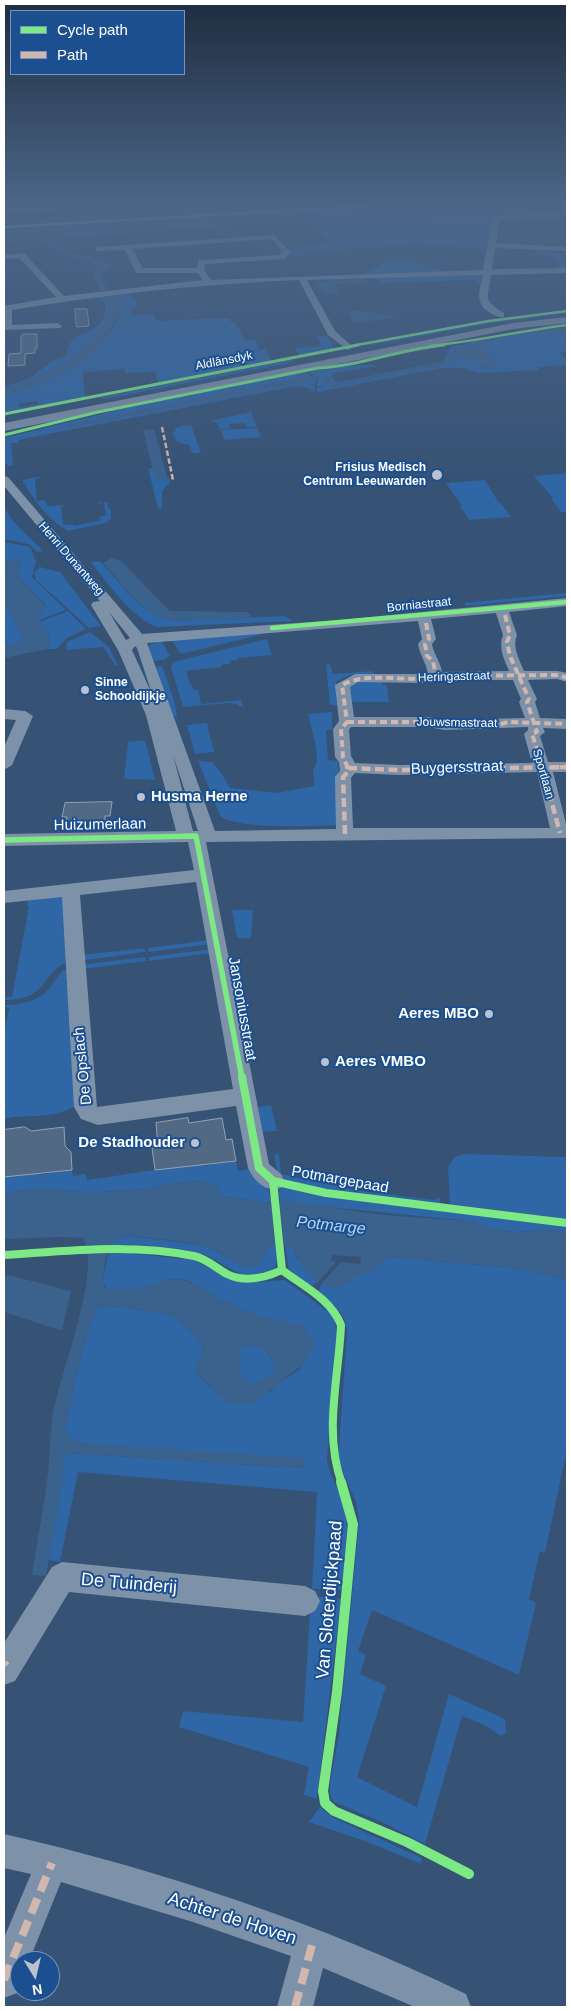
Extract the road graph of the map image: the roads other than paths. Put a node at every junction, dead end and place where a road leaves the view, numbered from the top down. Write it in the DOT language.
graph roads {
  1 [pos="58,299"];
  2 [pos="313,299"];
  3 [pos="485,299"];
  4 [pos="6,309"];
  5 [pos="567,314"];
  6 [pos="501,315"];
  7 [pos="567,320"];
  8 [pos="57,326"];
  9 [pos="347,352"];
  10 [pos="356,362"];
  11 [pos="4,421"];
  12 [pos="4,427"];
  13 [pos="4,480"];
  14 [pos="4,492"];
  15 [pos="567,602"];
  16 [pos="501,608"];
  17 [pos="422,616"];
  18 [pos="138,638"];
  19 [pos="125,650"];
  20 [pos="518,675"];
  21 [pos="436,676"];
  22 [pos="567,678"];
  23 [pos="4,714"];
  24 [pos="347,722"];
  25 [pos="532,722"];
  26 [pos="567,724"];
  27 [pos="4,765"];
  28 [pos="567,766"];
  29 [pos="542,767"];
  30 [pos="348,768"];
  31 [pos="564,833"];
  32 [pos="345,834"];
  33 [pos="197,836"];
  34 [pos="4,840"];
  35 [pos="204,875"];
  36 [pos="71,890"];
  37 [pos="4,897"];
  38 [pos="245,1096"];
  39 [pos="273,1181"];
  40 [pos="305,1600"];
  41 [pos="4,1670"];
  42 [pos="4,1851"];
  43 [pos="52,1863"];
  44 [pos="312,1946"];
  45 [pos="4,1980"];
  46 [pos="295,2007"];
  47 [pos="454,2007"];
  1 -- 4 [label="street"];
  2 -- 9 [label="street"];
  3 -- 6 [label="street"];
  4 -- 8 [label="street"];
  5 -- 9 [label="main road, Aldlânsdyk"];
  7 -- 9 [label="main road, Aldlânsdyk"];
  9 -- 10 [label="main road"];
  9 -- 11 [label="main road, Aldlânsdyk"];
  9 -- 12 [label="main road, Aldlânsdyk"];
  13 -- 18 [label="street, Henri Dunantweg"];
  14 -- 19 [label="street, Henri Dunantweg"];
  15 -- 16 [label="street, Borniastraat"];
  16 -- 17 [label="street, Borniastraat"];
  16 -- 20 [label="street, Sportlaan"];
  17 -- 18 [label="street, Borniastraat"];
  17 -- 21 [label="street"];
  18 -- 19 [label="street"];
  18 -- 33 [label="street, Jansoniusstraat"];
  19 -- 33 [label="street, Jansoniusstraat"];
  20 -- 21 [label="street, Heringastraat"];
  20 -- 22 [label="street, Heringastraat"];
  20 -- 25 [label="street, Sportlaan"];
  21 -- 24 [label="street, Heringastraat"];
  23 -- 27 [label="street"];
  24 -- 25 [label="street, Jouwsmastraat"];
  24 -- 30 [label="street"];
  25 -- 26 [label="street, Jouwsmastraat"];
  25 -- 29 [label="street, Sportlaan"];
  28 -- 29 [label="street, Buygersstraat"];
  29 -- 30 [label="street, Buygersstraat"];
  29 -- 31 [label="street, Sportlaan"];
  30 -- 32 [label="street"];
  31 -- 32 [label="street, Huizumerlaan"];
  32 -- 33 [label="street, Huizumerlaan"];
  33 -- 34 [label="street, Huizumerlaan"];
  33 -- 35 [label="street, Jansoniusstraat"];
  35 -- 36 [label="street"];
  35 -- 38 [label="street, Jansoniusstraat"];
  36 -- 37 [label="street"];
  36 -- 38 [label="street, De Opslach"];
  38 -- 39 [label="street, Jansoniusstraat"];
  40 -- 41 [label="street, De Tuinderij"];
  42 -- 43 [label="street, Achter de Hoven"];
  43 -- 44 [label="street, Achter de Hoven"];
  43 -- 45 [label="street"];
  44 -- 46 [label="street"];
  44 -- 47 [label="street, Achter de Hoven"];
}
